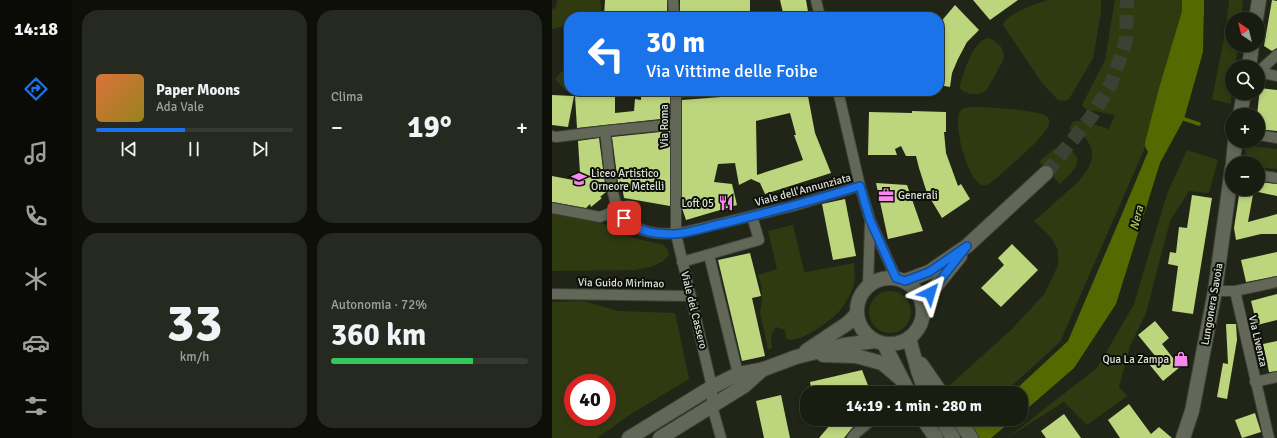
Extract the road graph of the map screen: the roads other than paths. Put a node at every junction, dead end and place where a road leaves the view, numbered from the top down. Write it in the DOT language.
graph roads {
  1 [pos="674,0"];
  2 [pos="816,0"];
  3 [pos="1259,0"];
  4 [pos="674,12"];
  5 [pos="819,12"];
  6 [pos="1257,12"];
  7 [pos="1277,55"];
  8 [pos="1265,66"];
  9 [pos="1265,73"];
  10 [pos="1277,76"];
  11 [pos="676,96"];
  12 [pos="839,96"];
  13 [pos="676,124"];
  14 [pos="606,131"];
  15 [pos="552,136"];
  16 [pos="1265,136"];
  17 [pos="1277,138"];
  18 [pos="1046,173"];
  19 [pos="1265,176"];
  20 [pos="1277,178"];
  21 [pos="860,186"];
  22 [pos="1228,196"];
  23 [pos="628,206"];
  24 [pos="552,208"];
  25 [pos="621,214"];
  26 [pos="752,216"];
  27 [pos="870,220"];
  28 [pos="676,234"];
  29 [pos="967,246"];
  30 [pos="709,255"];
  31 [pos="682,262"];
  32 [pos="900,280"];
  33 [pos="1277,282"];
  34 [pos="868,286"];
  35 [pos="1215,291"];
  36 [pos="1235,291"];
  37 [pos="552,294"];
  38 [pos="690,296"];
  39 [pos="922,302"];
  40 [pos="857,314"];
  41 [pos="909,338"];
  42 [pos="880,342"];
  43 [pos="811,354"];
  44 [pos="914,354"];
  45 [pos="796,357"];
  46 [pos="894,363"];
  47 [pos="1277,377"];
  48 [pos="741,380"];
  49 [pos="902,380"];
  50 [pos="1255,382"];
  51 [pos="905,386"];
  52 [pos="915,386"];
  53 [pos="923,386"];
  54 [pos="936,386"];
  55 [pos="712,387"];
  56 [pos="712,406"];
  57 [pos="864,426"];
  58 [pos="928,426"];
  59 [pos="945,426"];
  60 [pos="963,426"];
  61 [pos="629,438"];
  62 [pos="660,438"];
  63 [pos="721,438"];
  64 [pos="852,438"];
  65 [pos="936,438"];
  66 [pos="953,438"];
  67 [pos="971,438"];
  68 [pos="1183,438"];
  69 [pos="1269,438"];
  1 -- 4 [label="street"];
  2 -- 5 [label="street"];
  3 -- 6 [label="street"];
  7 -- 8 [label="street"];
  9 -- 10 [label="street"];
  11 -- 13 [label="street, Via Roma"];
  12 -- 21 [label="street"];
  13 -- 14 [label="street"];
  13 -- 28 [label="street, Via Roma"];
  14 -- 15 [label="street"];
  14 -- 25 [label="street"];
  16 -- 17 [label="street"];
  18 -- 29 [label="street"];
  19 -- 20 [label="street"];
  21 -- 26 [label="street, Viale dell'Annunziata"];
  21 -- 27 [label="street"];
  22 -- 35 [label="street, Lungonera Savoia"];
  23 -- 25 [label="street"];
  24 -- 25 [label="street"];
  25 -- 28 [label="street, Viale dell'Annunziata"];
  26 -- 28 [label="street, Viale dell'Annunziata"];
  26 -- 30 [label="street, Viale dell'Annunziata"];
  27 -- 32 [label="street"];
  27 -- 34 [label="street"];
  28 -- 31 [label="street, Viale del Cassero"];
  29 -- 32 [label="street"];
  29 -- 39 [label="street"];
  30 -- 31 [label="street, Viale dell'Annunziata"];
  30 -- 48 [label="street"];
  31 -- 38 [label="street, Viale del Cassero"];
  32 -- 34 [label="street"];
  32 -- 39 [label="street"];
  33 -- 36 [label="street"];
  34 -- 40 [label="street"];
  35 -- 36 [label="street"];
  35 -- 68 [label="street, Lungonera Savoia"];
  36 -- 50 [label="street, Via Livenza"];
  37 -- 38 [label="street, Via Guido Mirimao"];
  38 -- 55 [label="street, Viale del Cassero"];
  39 -- 41 [label="street"];
  40 -- 42 [label="street"];
  40 -- 45 [label="street"];
  41 -- 42 [label="street"];
  41 -- 44 [label="street"];
  42 -- 43 [label="street"];
  42 -- 46 [label="street"];
  43 -- 45 [label="street"];
  43 -- 49 [label="street"];
  44 -- 53 [label="street"];
  44 -- 54 [label="street"];
  45 -- 48 [label="street"];
  46 -- 49 [label="street"];
  46 -- 52 [label="street"];
  47 -- 50 [label="street"];
  48 -- 55 [label="street"];
  48 -- 56 [label="street"];
  49 -- 51 [label="street"];
  50 -- 69 [label="street, Via Livenza"];
  55 -- 56 [label="street, Viale del Cassero"];
  55 -- 61 [label="street"];
  56 -- 62 [label="street"];
  56 -- 63 [label="street, Viale del Cassero"];
  57 -- 64 [label="street"];
  58 -- 65 [label="street"];
  59 -- 66 [label="street"];
  60 -- 67 [label="street"];
}
